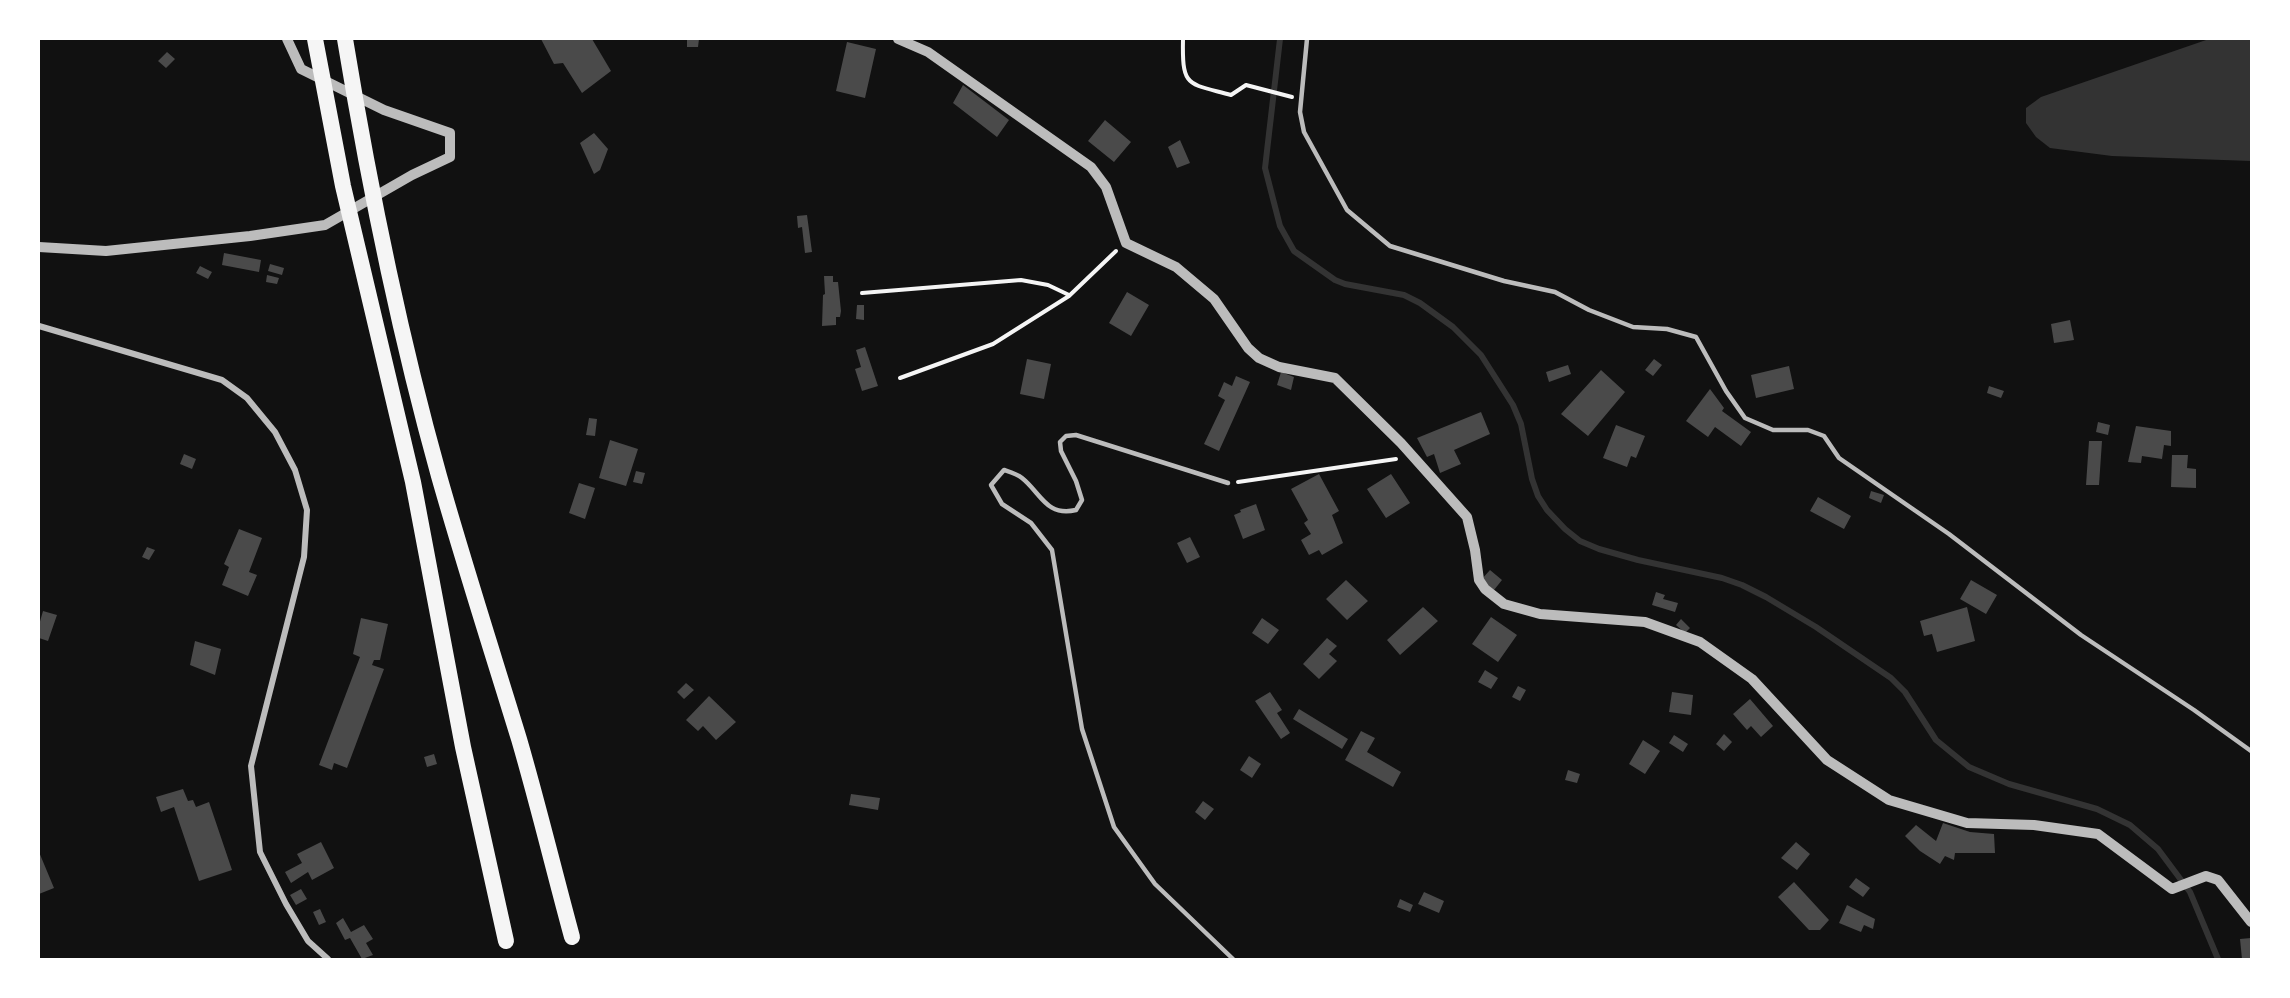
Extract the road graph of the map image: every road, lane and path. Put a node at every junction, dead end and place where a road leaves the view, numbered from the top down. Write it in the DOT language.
graph roads {
  1 [pos="287,39"];
  2 [pos="315,39"];
  3 [pos="345,39"];
  4 [pos="898,39"];
  5 [pos="1183,39"];
  6 [pos="1306,39"];
  7 [pos="1288,96"];
  8 [pos="1126,243"];
  9 [pos="39,247"];
  10 [pos="862,293"];
  11 [pos="1069,296"];
  12 [pos="39,326"];
  13 [pos="900,378"];
  14 [pos="1413,456"];
  15 [pos="1228,483"];
  16 [pos="2251,751"];
  17 [pos="2251,922"];
  18 [pos="572,937"];
  19 [pos="506,941"];
  20 [pos="328,959"];
  21 [pos="1233,959"];
  1 -- 9 [label="street"];
  2 -- 19 [label="highway"];
  3 -- 18 [label="highway"];
  4 -- 8 [label="street"];
  5 -- 7 [label="path"];
  6 -- 16 [label="lane"];
  8 -- 11 [label="path"];
  8 -- 14 [label="street"];
  10 -- 11 [label="path"];
  11 -- 13 [label="path"];
  12 -- 20 [label="street"];
  14 -- 15 [label="path"];
  14 -- 17 [label="street"];
  15 -- 21 [label="lane"];
}
